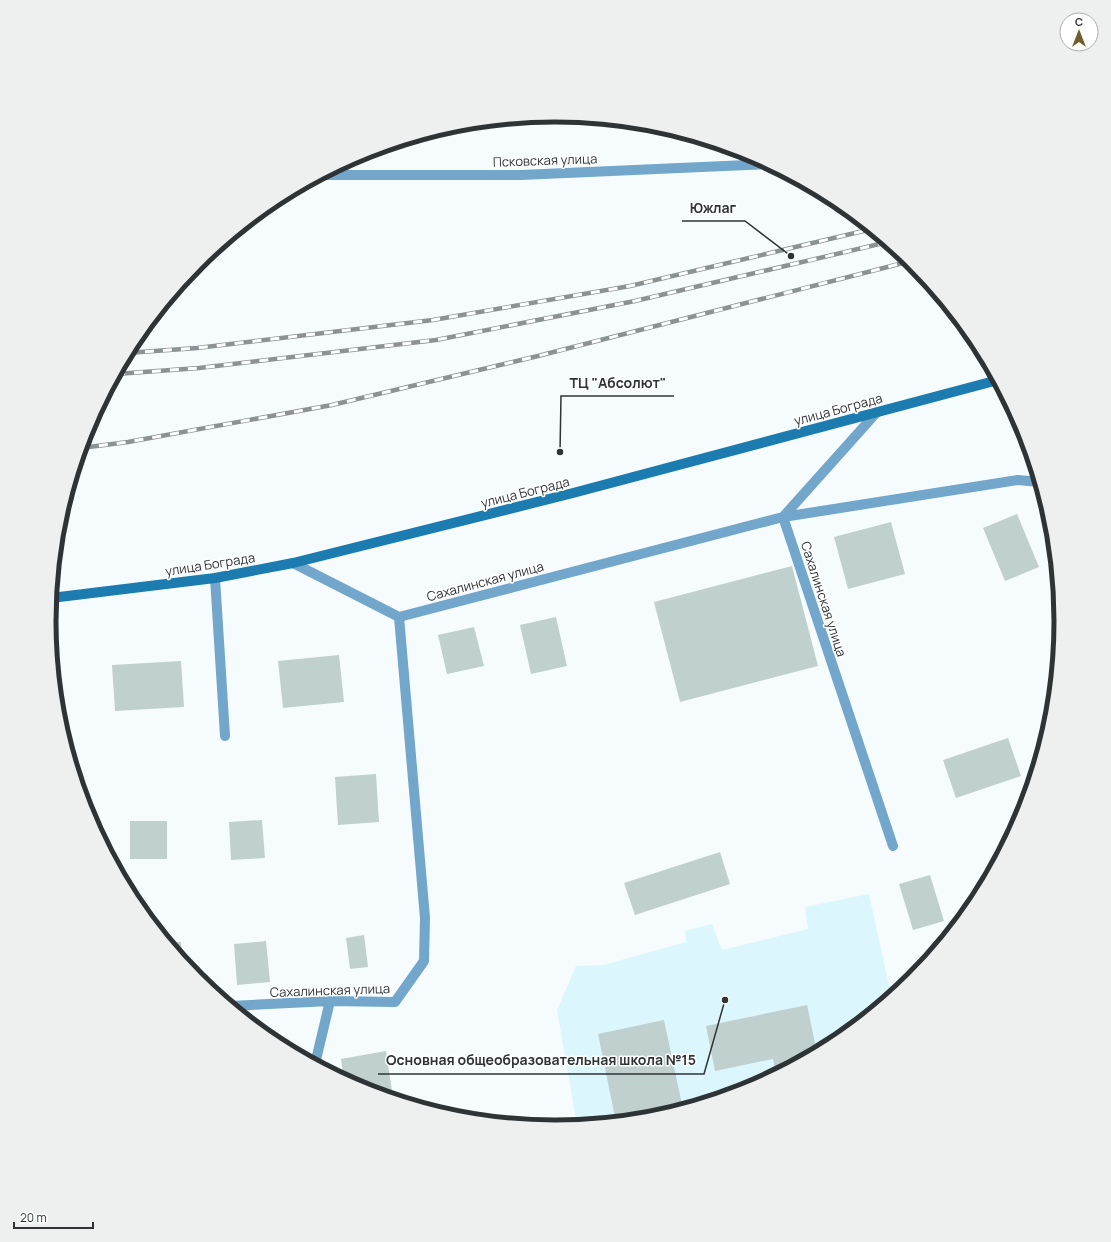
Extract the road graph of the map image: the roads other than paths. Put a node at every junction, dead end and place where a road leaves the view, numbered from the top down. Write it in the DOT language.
graph roads {
  1 [pos="757,165"];
  2 [pos="343,169"];
  3 [pos="331,175"];
  4 [pos="344,175"];
  5 [pos="993,381"];
  6 [pos="877,412"];
  7 [pos="1035,482"];
  8 [pos="783,517"];
  9 [pos="293,563"];
  10 [pos="215,578"];
  11 [pos="57,597"];
  12 [pos="399,617"];
  13 [pos="224,736"];
  14 [pos="893,846"];
  15 [pos="330,1001"];
  16 [pos="237,1006"];
  17 [pos="316,1059"];
  1 -- 4 [label="street, Псковская улица"];
  2 -- 4 [label="street"];
  3 -- 4 [label="street, Псковская улица"];
  5 -- 6 [label="main road, улица Бограда"];
  6 -- 8 [label="street"];
  6 -- 9 [label="main road, улица Бограда"];
  7 -- 8 [label="street"];
  8 -- 12 [label="street, Сахалинская улица"];
  8 -- 14 [label="street, Сахалинская улица"];
  9 -- 10 [label="main road, улица Бограда"];
  9 -- 12 [label="street"];
  10 -- 11 [label="main road, улица Бограда"];
  10 -- 13 [label="street"];
  12 -- 15 [label="street, Сахалинская улица"];
  15 -- 16 [label="street, Сахалинская улица"];
  15 -- 17 [label="street"];
}
